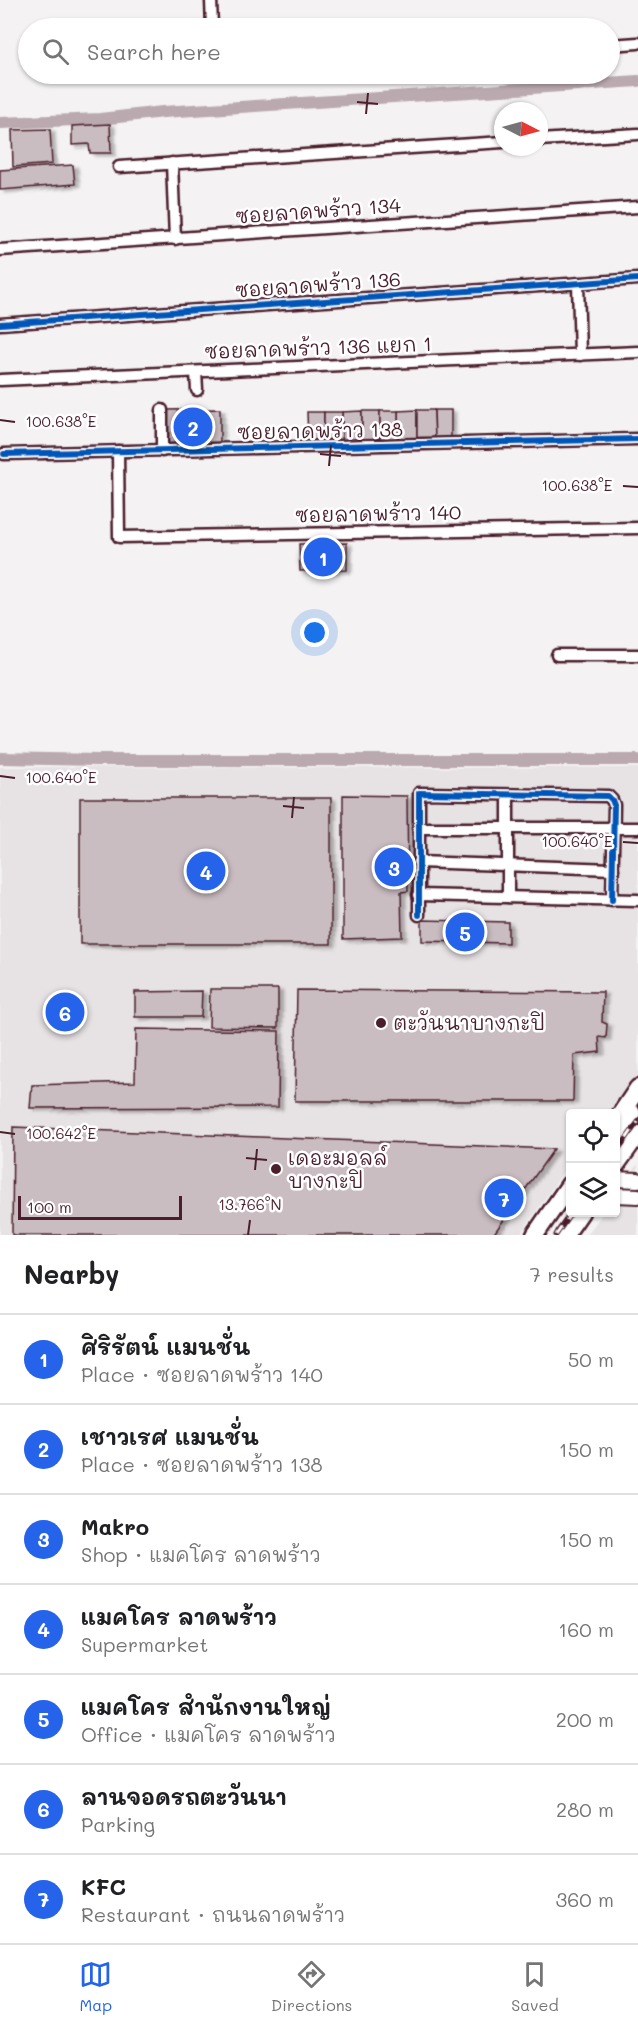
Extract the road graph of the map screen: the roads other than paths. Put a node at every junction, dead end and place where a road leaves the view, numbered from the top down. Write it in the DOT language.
graph roads {
  1 [pos="211,0"];
  2 [pos="212,18"];
  3 [pos="638,43"];
  4 [pos="620,44"];
  5 [pos="638,134"];
  6 [pos="548,139"];
  7 [pos="494,143"];
  8 [pos="172,163"];
  9 [pos="119,167"];
  10 [pos="638,207"];
  11 [pos="175,239"];
  12 [pos="0,250"];
  13 [pos="638,279"];
  14 [pos="579,283"];
  15 [pos="0,324"];
  16 [pos="638,352"];
  17 [pos="580,355"];
  18 [pos="196,372"];
  19 [pos="0,380"];
  20 [pos="197,390"];
  21 [pos="162,410"];
  22 [pos="638,440"];
  23 [pos="118,451"];
  24 [pos="162,451"];
  25 [pos="4,454"];
  26 [pos="638,528"];
  27 [pos="556,655"];
  28 [pos="638,655"];
  29 [pos="508,795"];
  30 [pos="418,828"];
  31 [pos="638,828"];
  32 [pos="508,829"];
  33 [pos="613,829"];
  34 [pos="418,862"];
  35 [pos="508,865"];
  36 [pos="613,869"];
  37 [pos="418,896"];
  38 [pos="508,897"];
  39 [pos="612,900"];
  40 [pos="638,900"];
  41 [pos="419,915"];
  42 [pos="638,1088"];
  43 [pos="638,1106"];
  44 [pos="620,1113"];
  45 [pos="620,1130"];
  46 [pos="638,1134"];
  47 [pos="638,1149"];
  48 [pos="616,1163"];
  49 [pos="620,1172"];
  50 [pos="620,1179"];
  51 [pos="638,1179"];
  52 [pos="566,1190"];
  53 [pos="620,1195"];
  54 [pos="638,1196"];
  55 [pos="566,1205"];
  56 [pos="578,1217"];
  57 [pos="588,1217"];
  58 [pos="535,1235"];
  59 [pos="545,1235"];
  60 [pos="565,1235"];
  61 [pos="575,1235"];
  1 -- 2 [label="street"];
  3 -- 4 [label="street"];
  5 -- 6 [label="street"];
  7 -- 8 [label="street"];
  8 -- 9 [label="street"];
  8 -- 11 [label="street"];
  10 -- 11 [label="street, ซอยลาดพร้าว 134"];
  11 -- 12 [label="street, ซอยลาดพร้าว 134"];
  13 -- 14 [label="street, ซอยลาดพร้าว 136"];
  14 -- 15 [label="street, ซอยลาดพร้าว 136"];
  14 -- 17 [label="street"];
  16 -- 17 [label="street, ซอยลาดพร้าว 136 แยก 1"];
  17 -- 18 [label="street, ซอยลาดพร้าว 136 แยก 1"];
  18 -- 19 [label="street, ซอยลาดพร้าว 136 แยก 1"];
  18 -- 20 [label="street"];
  21 -- 24 [label="street"];
  22 -- 24 [label="street, ซอยลาดพร้าว 138"];
  23 -- 24 [label="street, ซอยลาดพร้าว 138"];
  23 -- 25 [label="street, ซอยลาดพร้าว 138"];
  23 -- 26 [label="street, ซอยลาดพร้าว 140"];
  27 -- 28 [label="street"];
  29 -- 30 [label="street"];
  29 -- 32 [label="street"];
  29 -- 33 [label="street"];
  30 -- 32 [label="street"];
  30 -- 34 [label="street"];
  31 -- 33 [label="street"];
  32 -- 33 [label="street"];
  32 -- 35 [label="street"];
  33 -- 36 [label="street"];
  34 -- 35 [label="street"];
  34 -- 37 [label="street"];
  35 -- 36 [label="street"];
  35 -- 38 [label="street"];
  36 -- 39 [label="street"];
  37 -- 38 [label="street"];
  37 -- 41 [label="street"];
  38 -- 39 [label="street"];
  39 -- 40 [label="street"];
  42 -- 44 [label="main road"];
  43 -- 45 [label="main road"];
  46 -- 48 [label="main road"];
  47 -- 49 [label="main road"];
  50 -- 51 [label="street"];
  52 -- 58 [label="main road"];
  53 -- 54 [label="street"];
  55 -- 59 [label="main road"];
  56 -- 60 [label="main road"];
  57 -- 61 [label="main road"];
}
